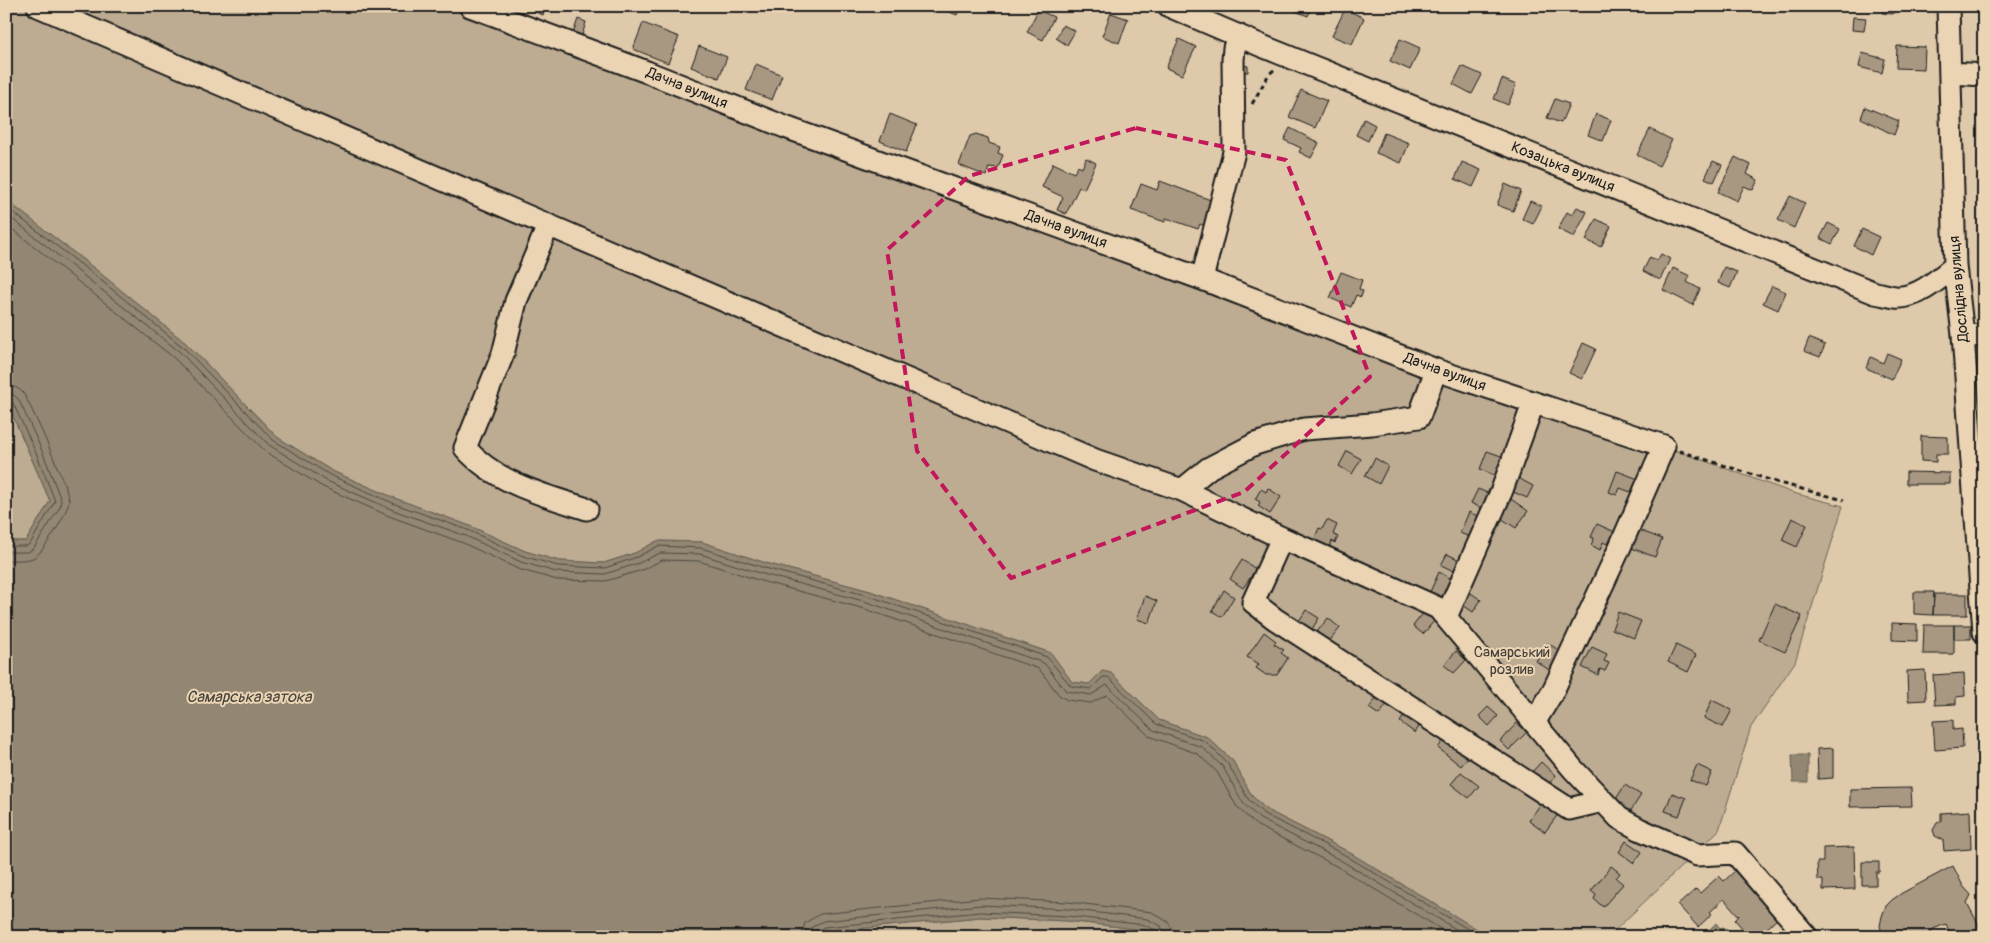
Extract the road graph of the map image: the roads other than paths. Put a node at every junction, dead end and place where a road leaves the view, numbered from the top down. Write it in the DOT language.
graph roads {
  1 [pos="38,6"];
  2 [pos="470,6"];
  3 [pos="1169,6"];
  4 [pos="1948,6"];
  5 [pos="1238,35"];
  6 [pos="1951,73"];
  7 [pos="1984,75"];
  8 [pos="548,226"];
  9 [pos="1955,266"];
  10 [pos="1202,279"];
  11 [pos="1963,335"];
  12 [pos="1984,336"];
  13 [pos="1436,370"];
  14 [pos="1533,404"];
  15 [pos="1182,490"];
  16 [pos="587,508"];
  17 [pos="1282,538"];
  18 [pos="1446,616"];
  19 [pos="1984,632"];
  20 [pos="1534,723"];
  21 [pos="1603,801"];
  22 [pos="1807,937"];
  1 -- 8 [label="street"];
  2 -- 10 [label="street, Дачна вулиця"];
  3 -- 5 [label="street, Козацька вулиця"];
  4 -- 6 [label="street, Дослідна вулиця"];
  5 -- 9 [label="street, Козацька вулиця"];
  5 -- 10 [label="street"];
  6 -- 7 [label="street"];
  6 -- 9 [label="street, Дослідна вулиця"];
  8 -- 15 [label="street"];
  8 -- 16 [label="street"];
  9 -- 11 [label="street, Дослідна вулиця"];
  10 -- 13 [label="street, Дачна вулиця"];
  11 -- 12 [label="street"];
  11 -- 19 [label="street, Дослідна вулиця"];
  13 -- 14 [label="street, Дачна вулиця"];
  13 -- 15 [label="street"];
  14 -- 18 [label="street"];
  14 -- 20 [label="street, Дачна вулиця"];
  15 -- 17 [label="street"];
  17 -- 18 [label="street"];
  17 -- 21 [label="street"];
  18 -- 20 [label="street"];
  20 -- 21 [label="street"];
  21 -- 22 [label="street"];
}
